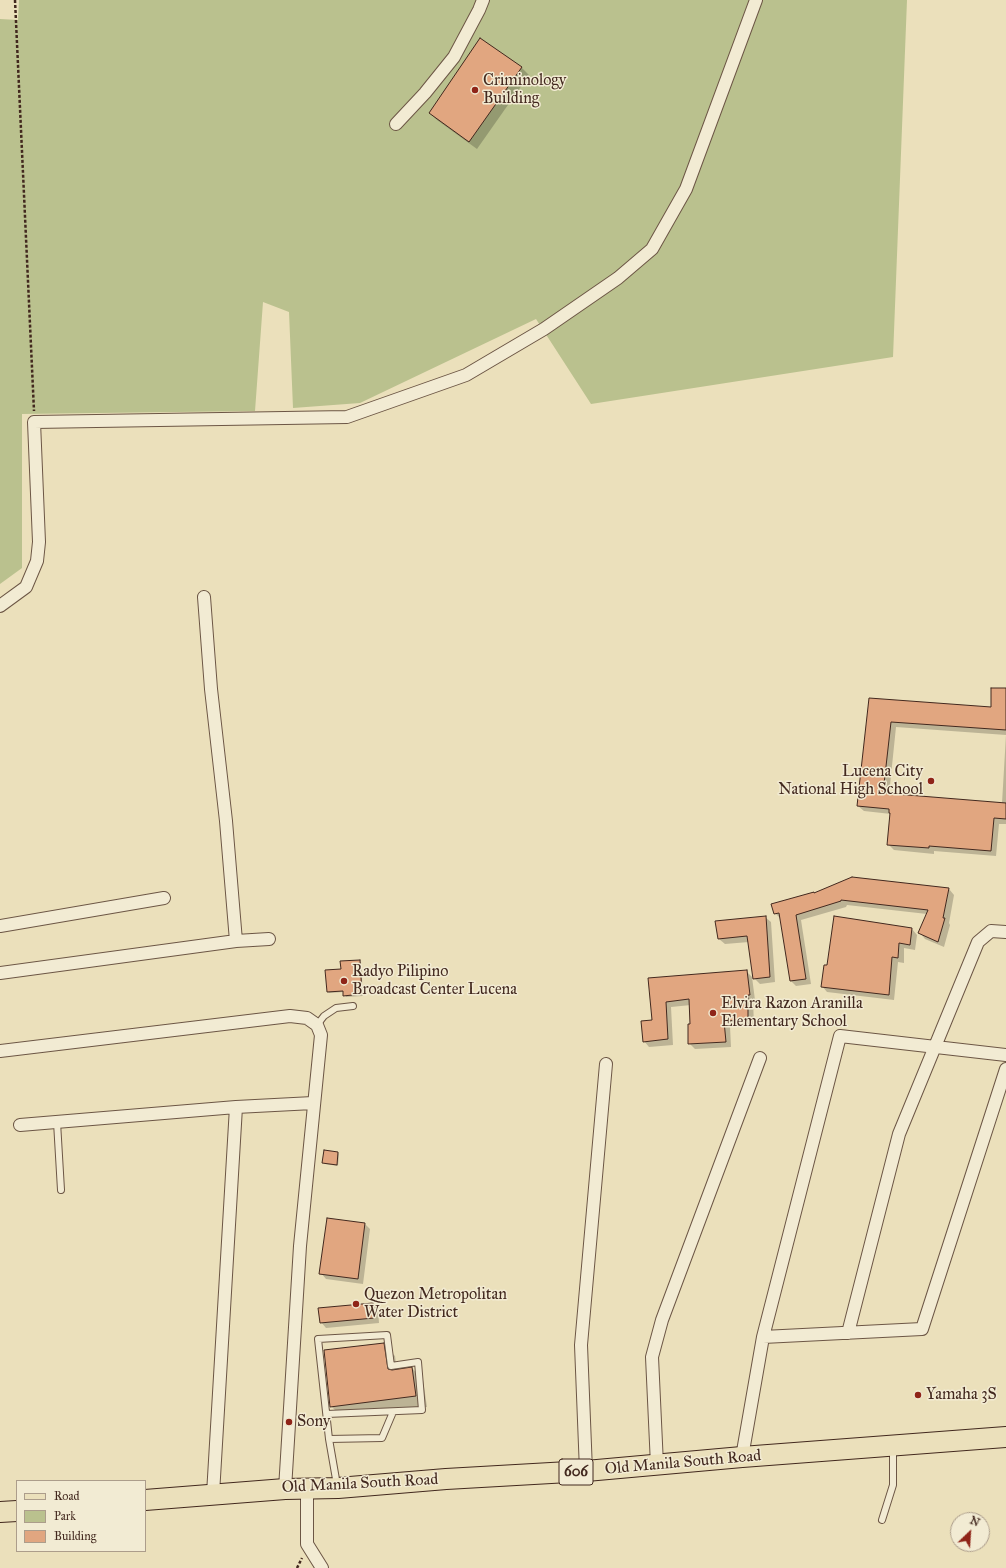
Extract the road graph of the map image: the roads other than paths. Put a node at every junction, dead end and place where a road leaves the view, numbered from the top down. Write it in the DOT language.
graph roads {
  1 [pos="483,0"];
  2 [pos="756,0"];
  3 [pos="396,124"];
  4 [pos="204,597"];
  5 [pos="0,606"];
  6 [pos="164,898"];
  7 [pos="0,926"];
  8 [pos="1006,932"];
  9 [pos="269,939"];
  10 [pos="236,941"];
  11 [pos="0,973"];
  12 [pos="353,1006"];
  13 [pos="317,1025"];
  14 [pos="936,1047"];
  15 [pos="0,1052"];
  16 [pos="1006,1055"];
  17 [pos="760,1058"];
  18 [pos="606,1064"];
  19 [pos="1006,1069"];
  20 [pos="313,1103"];
  21 [pos="236,1107"];
  22 [pos="57,1122"];
  23 [pos="20,1126"];
  24 [pos="61,1190"];
  25 [pos="848,1333"];
  26 [pos="763,1337"];
  27 [pos="393,1412"];
  28 [pos="327,1414"];
  29 [pos="1006,1437"];
  30 [pos="329,1439"];
  31 [pos="893,1446"];
  32 [pos="742,1457"];
  33 [pos="657,1465"];
  34 [pos="586,1471"];
  35 [pos="307,1488"];
  36 [pos="338,1488"];
  37 [pos="284,1489"];
  38 [pos="213,1494"];
  39 [pos="146,1500"];
  40 [pos="16,1511"];
  41 [pos="0,1512"];
  42 [pos="882,1520"];
  43 [pos="322,1568"];
  1 -- 3 [label="street"];
  2 -- 5 [label="street"];
  4 -- 10 [label="street"];
  6 -- 7 [label="street"];
  8 -- 14 [label="street"];
  9 -- 10 [label="street"];
  10 -- 11 [label="street"];
  12 -- 13 [label="lane"];
  13 -- 15 [label="street"];
  13 -- 20 [label="street"];
  14 -- 16 [label="street"];
  14 -- 25 [label="street"];
  14 -- 26 [label="street"];
  17 -- 33 [label="street"];
  18 -- 34 [label="street"];
  19 -- 25 [label="street"];
  20 -- 21 [label="street"];
  20 -- 37 [label="street"];
  21 -- 22 [label="street"];
  21 -- 38 [label="street"];
  22 -- 23 [label="street"];
  22 -- 24 [label="lane"];
  25 -- 26 [label="street"];
  26 -- 32 [label="street"];
  27 -- 28 [label="lane"];
  27 -- 28 [label="lane"];
  27 -- 30 [label="lane"];
  28 -- 30 [label="lane"];
  29 -- 31 [label="main road, Old Manila South Road / 606"];
  30 -- 36 [label="lane"];
  31 -- 32 [label="main road, Old Manila South Road / 606"];
  31 -- 42 [label="lane"];
  32 -- 33 [label="main road, Old Manila South Road / 606"];
  33 -- 34 [label="main road, Old Manila South Road / 606"];
  34 -- 36 [label="main road, Old Manila South Road / 606"];
  35 -- 36 [label="main road, Old Manila South Road / 606"];
  35 -- 37 [label="main road, Old Manila South Road / 606"];
  35 -- 43 [label="street"];
  37 -- 38 [label="main road, Old Manila South Road / 606"];
  38 -- 39 [label="main road, Old Manila South Road / 606"];
  40 -- 41 [label="main road"];
}
